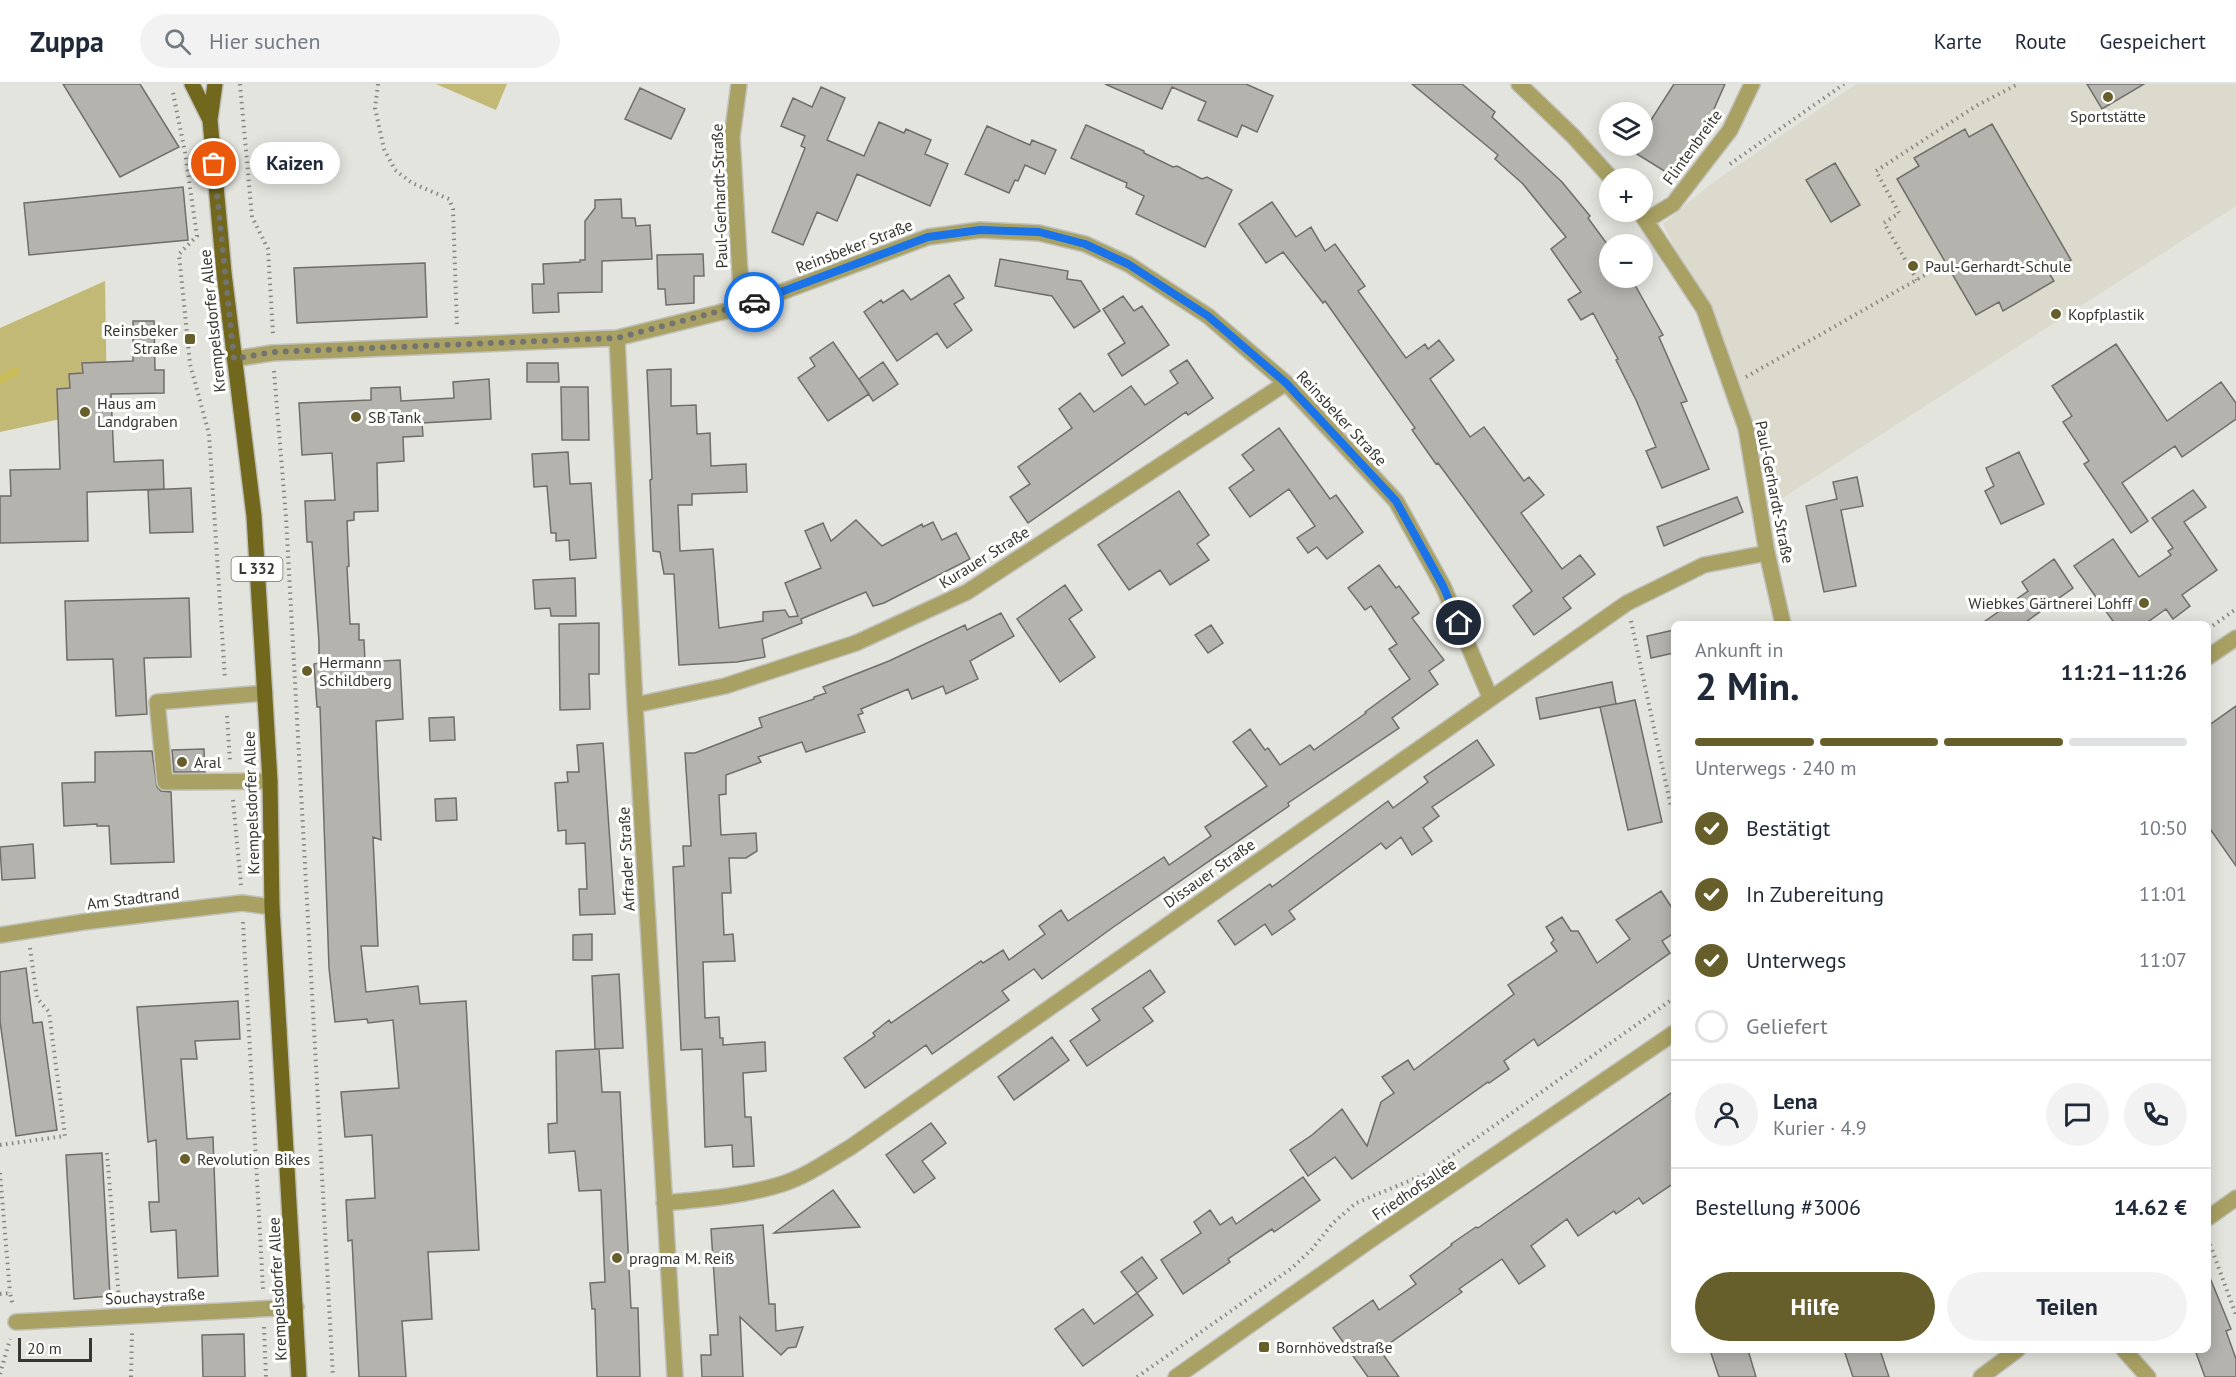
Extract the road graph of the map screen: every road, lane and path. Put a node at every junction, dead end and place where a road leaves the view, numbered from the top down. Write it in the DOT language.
graph roads {
  1 [pos="192,84"];
  2 [pos="215,84"];
  3 [pos="240,84"];
  4 [pos="378,84"];
  5 [pos="739,84"];
  6 [pos="1519,84"];
  7 [pos="1752,84"];
  8 [pos="1844,84"];
  9 [pos="2018,84"];
  10 [pos="172,87"];
  11 [pos="210,120"];
  12 [pos="1602,168"];
  13 [pos="1720,171"];
  14 [pos="1653,212"];
  15 [pos="1647,222"];
  16 [pos="1946,263"];
  17 [pos="1917,280"];
  18 [pos="742,307"];
  19 [pos="617,338"];
  20 [pos="457,344"];
  21 [pos="272,352"];
  22 [pos="234,359"];
  23 [pos="1286,383"];
  24 [pos="1731,385"];
  25 [pos="1767,553"];
  26 [pos="1627,603"];
  27 [pos="2236,609"];
  28 [pos="1782,621"];
  29 [pos="2211,627"];
  30 [pos="2236,638"];
  31 [pos="2211,655"];
  32 [pos="265,693"];
  33 [pos="226,696"];
  34 [pos="1490,698"];
  35 [pos="635,705"];
  36 [pos="231,781"];
  37 [pos="270,781"];
  38 [pos="1671,807"];
  39 [pos="242,903"];
  40 [pos="272,907"];
  41 [pos="27,930"];
  42 [pos="0,935"];
  43 [pos="1671,1000"];
  44 [pos="1671,1035"];
  45 [pos="0,1145"];
  46 [pos="107,1153"];
  47 [pos="0,1173"];
  48 [pos="2235,1197"];
  49 [pos="664,1203"];
  50 [pos="2211,1216"];
  51 [pos="2211,1247"];
  52 [pos="10,1293"];
  53 [pos="296,1307"];
  54 [pos="264,1308"];
  55 [pos="126,1315"];
  56 [pos="2236,1315"];
  57 [pos="16,1322"];
  58 [pos="2013,1353"];
  59 [pos="2127,1353"];
  60 [pos="0,1374"];
  61 [pos="1187,1374"];
  62 [pos="131,1377"];
  63 [pos="266,1377"];
  64 [pos="299,1377"];
  65 [pos="333,1377"];
  66 [pos="675,1377"];
  67 [pos="1137,1377"];
  68 [pos="1981,1377"];
  69 [pos="2148,1377"];
  1 -- 11 [label="main road, L 332"];
  2 -- 11 [label="main road, L 332"];
  3 -- 21 [label="path"];
  4 -- 20 [label="path"];
  5 -- 18 [label="street, Paul-Gerhardt-Straße"];
  6 -- 12 [label="street"];
  7 -- 14 [label="street, Flintenbreite"];
  8 -- 13 [label="path"];
  9 -- 17 [label="path"];
  10 -- 33 [label="path"];
  11 -- 22 [label="main road, Krempelsdorfer Allee / L 332"];
  15 -- 24 [label="street, Paul-Gerhardt-Straße"];
  16 -- 17 [label="path"];
  17 -- 24 [label="path"];
  18 -- 19 [label="street, Reinsbeker Straße"];
  18 -- 23 [label="street, Reinsbeker Straße"];
  19 -- 20 [label="street, Reinsbeker Straße"];
  19 -- 35 [label="street, Arfrader Straße"];
  20 -- 21 [label="street, Reinsbeker Straße"];
  21 -- 22 [label="street, Reinsbeker Straße"];
  21 -- 65 [label="path"];
  22 -- 32 [label="main road, Krempelsdorfer Allee / L 332"];
  23 -- 34 [label="street, Reinsbeker Straße"];
  23 -- 35 [label="street, Kurauer Straße"];
  24 -- 25 [label="street, Paul-Gerhardt-Straße"];
  25 -- 26 [label="street, Dissauer Straße"];
  25 -- 28 [label="street, Paul-Gerhardt-Straße"];
  26 -- 34 [label="street, Dissauer Straße"];
  26 -- 38 [label="path"];
  27 -- 29 [label="path"];
  30 -- 31 [label="street"];
  32 -- 33 [label="street"];
  32 -- 37 [label="main road, Krempelsdorfer Allee / L 332"];
  33 -- 36 [label="path"];
  33 -- 36 [label="street"];
  34 -- 49 [label="street, Dissauer Straße"];
  35 -- 49 [label="street, Arfrader Straße"];
  36 -- 37 [label="street"];
  36 -- 39 [label="path"];
  37 -- 40 [label="main road, Krempelsdorfer Allee / L 332"];
  39 -- 40 [label="street, Am Stadtrand"];
  39 -- 41 [label="street, Am Stadtrand"];
  39 -- 54 [label="path"];
  40 -- 53 [label="main road, Krempelsdorfer Allee / L 332"];
  41 -- 42 [label="street, Am Stadtrand"];
  41 -- 45 [label="path"];
  43 -- 67 [label="path"];
  44 -- 61 [label="street, Friedhofsallee"];
  46 -- 55 [label="path"];
  47 -- 52 [label="path"];
  48 -- 50 [label="street"];
  49 -- 66 [label="street, Arfrader Straße"];
  51 -- 56 [label="path"];
  53 -- 54 [label="street, Souchaystraße"];
  53 -- 64 [label="main road, Krempelsdorfer Allee / L 332"];
  54 -- 55 [label="street, Souchaystraße"];
  54 -- 63 [label="path"];
  55 -- 57 [label="street, Souchaystraße"];
  55 -- 62 [label="path"];
  57 -- 60 [label="path"];
  58 -- 68 [label="street"];
  59 -- 69 [label="street"];
}
